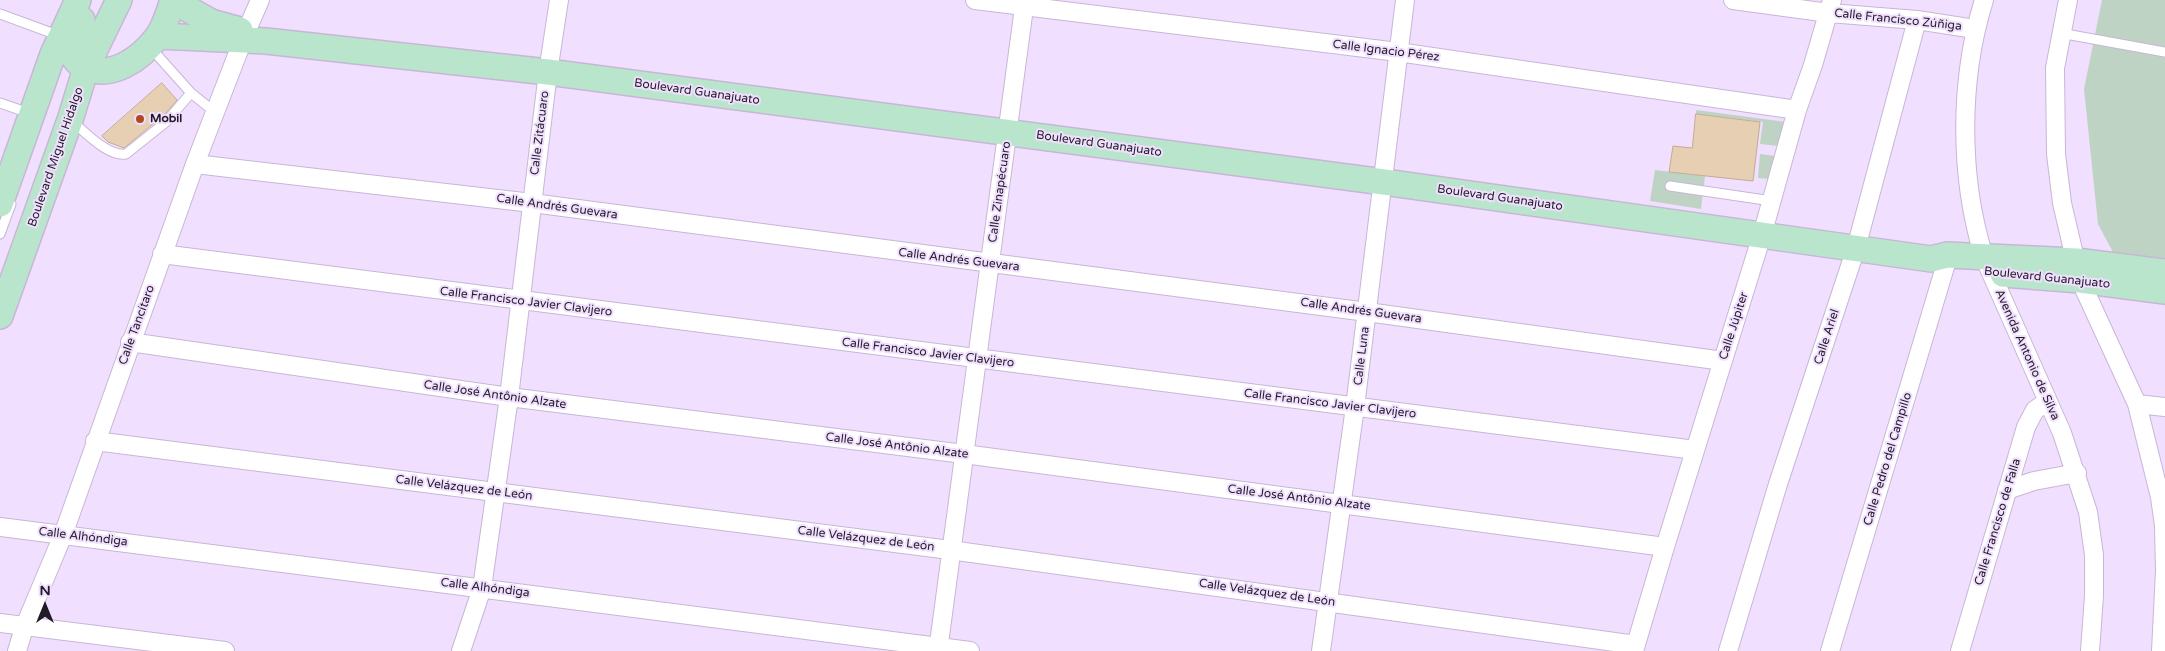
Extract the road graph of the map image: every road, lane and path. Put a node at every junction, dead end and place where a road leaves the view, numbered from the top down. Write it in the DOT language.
graph roads {
  1 [pos="78,0"];
  2 [pos="86,0"];
  3 [pos="91,0"];
  4 [pos="110,0"];
  5 [pos="119,0"];
  6 [pos="173,0"];
  7 [pos="260,0"];
  8 [pos="559,0"];
  9 [pos="975,0"];
  10 [pos="1405,0"];
  11 [pos="1733,0"];
  12 [pos="1984,0"];
  13 [pos="2068,0"];
  14 [pos="1025,3"];
  15 [pos="1831,6"];
  16 [pos="0,14"];
  17 [pos="1917,20"];
  18 [pos="1975,29"];
  19 [pos="2060,33"];
  20 [pos="251,38"];
  21 [pos="153,41"];
  22 [pos="1398,52"];
  23 [pos="2165,52"];
  24 [pos="72,56"];
  25 [pos="548,72"];
  26 [pos="68,92"];
  27 [pos="191,93"];
  28 [pos="0,103"];
  29 [pos="1797,110"];
  30 [pos="216,113"];
  31 [pos="32,114"];
  32 [pos="70,120"];
  33 [pos="1008,132"];
  34 [pos="195,164"];
  35 [pos="6,171"];
  36 [pos="1384,182"];
  37 [pos="1670,186"];
  38 [pos="7,201"];
  39 [pos="1772,201"];
  40 [pos="532,203"];
  41 [pos="0,234"];
  42 [pos="1762,235"];
  43 [pos="1856,248"];
  44 [pos="162,254"];
  45 [pos="1941,260"];
  46 [pos="990,264"];
  47 [pos="1992,265"];
  48 [pos="2070,270"];
  49 [pos="2165,272"];
  50 [pos="2165,291"];
  51 [pos="520,301"];
  52 [pos="1367,312"];
  53 [pos="0,316"];
  54 [pos="130,342"];
  55 [pos="976,359"];
  56 [pos="1723,361"];
  57 [pos="509,397"];
  58 [pos="2048,402"];
  59 [pos="2137,404"];
  60 [pos="1355,407"];
  61 [pos="2165,407"];
  62 [pos="95,441"];
  63 [pos="1694,450"];
  64 [pos="964,454"];
  65 [pos="2076,473"];
  66 [pos="2007,490"];
  67 [pos="496,493"];
  68 [pos="2163,497"];
  69 [pos="1342,504"];
  70 [pos="0,527"];
  71 [pos="63,535"];
  72 [pos="1665,547"];
  73 [pos="950,550"];
  74 [pos="2165,571"];
  75 [pos="482,588"];
  76 [pos="1328,602"];
  77 [pos="0,624"];
  78 [pos="24,628"];
  79 [pos="1635,648"];
  80 [pos="939,649"];
  81 [pos="17,651"];
  82 [pos="225,651"];
  83 [pos="461,651"];
  84 [pos="970,651"];
  85 [pos="1321,651"];
  86 [pos="1728,651"];
  87 [pos="1830,651"];
  88 [pos="1960,651"];
  89 [pos="2090,651"];
  90 [pos="2161,651"];
  1 -- 24 [label="street, Boulevard Miguel Hidalgo"];
  2 -- 24 [label="lane"];
  3 -- 24 [label="street"];
  4 -- 24 [label="lane"];
  5 -- 24 [label="street, Boulevard Miguel Hidalgo"];
  6 -- 20 [label="street, Boulevard Guanajuato"];
  6 -- 21 [label="street, Boulevard Guanajuato"];
  7 -- 20 [label="street, Calle Tancítaro"];
  8 -- 25 [label="street, Calle Zitácuaro"];
  9 -- 14 [label="street, Calle Ignacio Pérez"];
  10 -- 22 [label="street, Calle Luna"];
  11 -- 15 [label="street, Calle Francisco Zúñiga"];
  12 -- 18 [label="street, Avenida Antonio de Silva"];
  13 -- 19 [label="street"];
  14 -- 22 [label="street, Calle Ignacio Pérez"];
  14 -- 33 [label="street, Calle Zinapécuaro"];
  15 -- 17 [label="street, Calle Francisco Zúñiga"];
  15 -- 29 [label="street, Calle Júpiter"];
  16 -- 24 [label="lane"];
  17 -- 18 [label="street, Calle Francisco Zúñiga"];
  17 -- 43 [label="street, Calle Ariel"];
  18 -- 47 [label="street, Avenida Antonio de Silva"];
  19 -- 23 [label="lane"];
  19 -- 48 [label="street"];
  20 -- 21 [label="street, Boulevard Guanajuato"];
  20 -- 25 [label="street, Boulevard Guanajuato"];
  20 -- 30 [label="street, Calle Tancítaro"];
  21 -- 24 [label="street, Boulevard Guanajuato"];
  21 -- 27 [label="lane"];
  22 -- 29 [label="street, Calle Ignacio Pérez"];
  22 -- 36 [label="street, Calle Luna"];
  24 -- 26 [label="lane"];
  24 -- 31 [label="street, Boulevard Miguel Hidalgo"];
  24 -- 32 [label="street, Boulevard Miguel Hidalgo"];
  25 -- 33 [label="street, Boulevard Guanajuato"];
  25 -- 40 [label="street, Calle Zitácuaro"];
  27 -- 30 [label="lane"];
  27 -- 32 [label="lane"];
  28 -- 31 [label="lane"];
  29 -- 39 [label="street, Calle Júpiter"];
  30 -- 34 [label="street, Calle Tancítaro"];
  31 -- 35 [label="street, Boulevard Miguel Hidalgo"];
  32 -- 53 [label="street, Boulevard Miguel Hidalgo"];
  33 -- 36 [label="street, Boulevard Guanajuato"];
  33 -- 46 [label="street, Calle Zinapécuaro"];
  34 -- 40 [label="street, Calle Andrés Guevara"];
  34 -- 44 [label="street, Calle Tancítaro"];
  35 -- 38 [label="street, Boulevard Miguel Hidalgo"];
  36 -- 42 [label="street, Boulevard Guanajuato"];
  36 -- 52 [label="street, Calle Luna"];
  37 -- 39 [label="lane"];
  38 -- 41 [label="lane"];
  39 -- 42 [label="street, Calle Júpiter"];
  40 -- 46 [label="street, Calle Andrés Guevara"];
  40 -- 51 [label="street, Calle Zitácuaro"];
  42 -- 43 [label="street, Boulevard Guanajuato"];
  42 -- 56 [label="street, Calle Júpiter"];
  43 -- 45 [label="street, Boulevard Guanajuato"];
  43 -- 86 [label="street, Calle Ariel"];
  44 -- 51 [label="street, Calle Francisco Javier Clavijero"];
  44 -- 54 [label="street, Calle Tancítaro"];
  45 -- 47 [label="street, Boulevard Guanajuato"];
  45 -- 87 [label="street, Calle Pedro del Campillo"];
  46 -- 52 [label="street, Calle Andrés Guevara"];
  46 -- 55 [label="street, Calle Zinapécuaro"];
  47 -- 48 [label="street, Boulevard Guanajuato"];
  47 -- 58 [label="street, Avenida Antonio de Silva"];
  48 -- 49 [label="street, Boulevard Guanajuato"];
  48 -- 50 [label="street, Boulevard Guanajuato"];
  48 -- 59 [label="street"];
  51 -- 55 [label="street, Calle Francisco Javier Clavijero"];
  51 -- 57 [label="street, Calle Zitácuaro"];
  52 -- 56 [label="street, Calle Andrés Guevara"];
  52 -- 60 [label="street, Calle Luna"];
  54 -- 57 [label="street, Calle José Antônio Alzate"];
  54 -- 62 [label="street, Calle Tancítaro"];
  55 -- 60 [label="street, Calle Francisco Javier Clavijero"];
  55 -- 64 [label="street, Calle Zinapécuaro"];
  56 -- 63 [label="street, Calle Júpiter"];
  57 -- 64 [label="street, Calle José Antônio Alzate"];
  57 -- 67 [label="street, Calle Zitácuaro"];
  58 -- 65 [label="street, Avenida Antonio de Silva"];
  58 -- 66 [label="street, Calle Francisco de Falla"];
  59 -- 61 [label="street"];
  59 -- 68 [label="street"];
  60 -- 63 [label="street, Calle Francisco Javier Clavijero"];
  60 -- 69 [label="street, Calle Luna"];
  62 -- 67 [label="street, Calle Velázquez de León"];
  62 -- 71 [label="street, Calle Tancítaro"];
  63 -- 72 [label="street, Calle Júpiter"];
  64 -- 69 [label="street, Calle José Antônio Alzate"];
  64 -- 73 [label="street, Calle Zinapécuaro"];
  65 -- 66 [label="street"];
  65 -- 89 [label="street, Avenida Antonio de Silva"];
  66 -- 88 [label="street, Calle Francisco de Falla"];
  67 -- 73 [label="street, Calle Velázquez de León"];
  67 -- 75 [label="street, Calle Zitácuaro"];
  68 -- 74 [label="street"];
  69 -- 72 [label="street, Calle José Antônio Alzate"];
  69 -- 76 [label="street, Calle Luna"];
  70 -- 71 [label="street, Calle Alhóndiga"];
  71 -- 75 [label="street, Calle Alhóndiga"];
  71 -- 78 [label="street, Calle Tancítaro"];
  72 -- 79 [label="street, Calle Júpiter"];
  73 -- 76 [label="street, Calle Velázquez de León"];
  73 -- 80 [label="street, Calle Zinapécuaro"];
  74 -- 90 [label="street"];
  75 -- 80 [label="street, Calle Alhóndiga"];
  75 -- 83 [label="street, Calle Zitácuaro"];
  76 -- 79 [label="street, Calle Velázquez de León"];
  76 -- 85 [label="street, Calle Luna"];
  77 -- 78 [label="street"];
  78 -- 81 [label="street, Calle Tancítaro"];
  78 -- 82 [label="street"];
  80 -- 84 [label="street, Calle Alhóndiga"];
}
